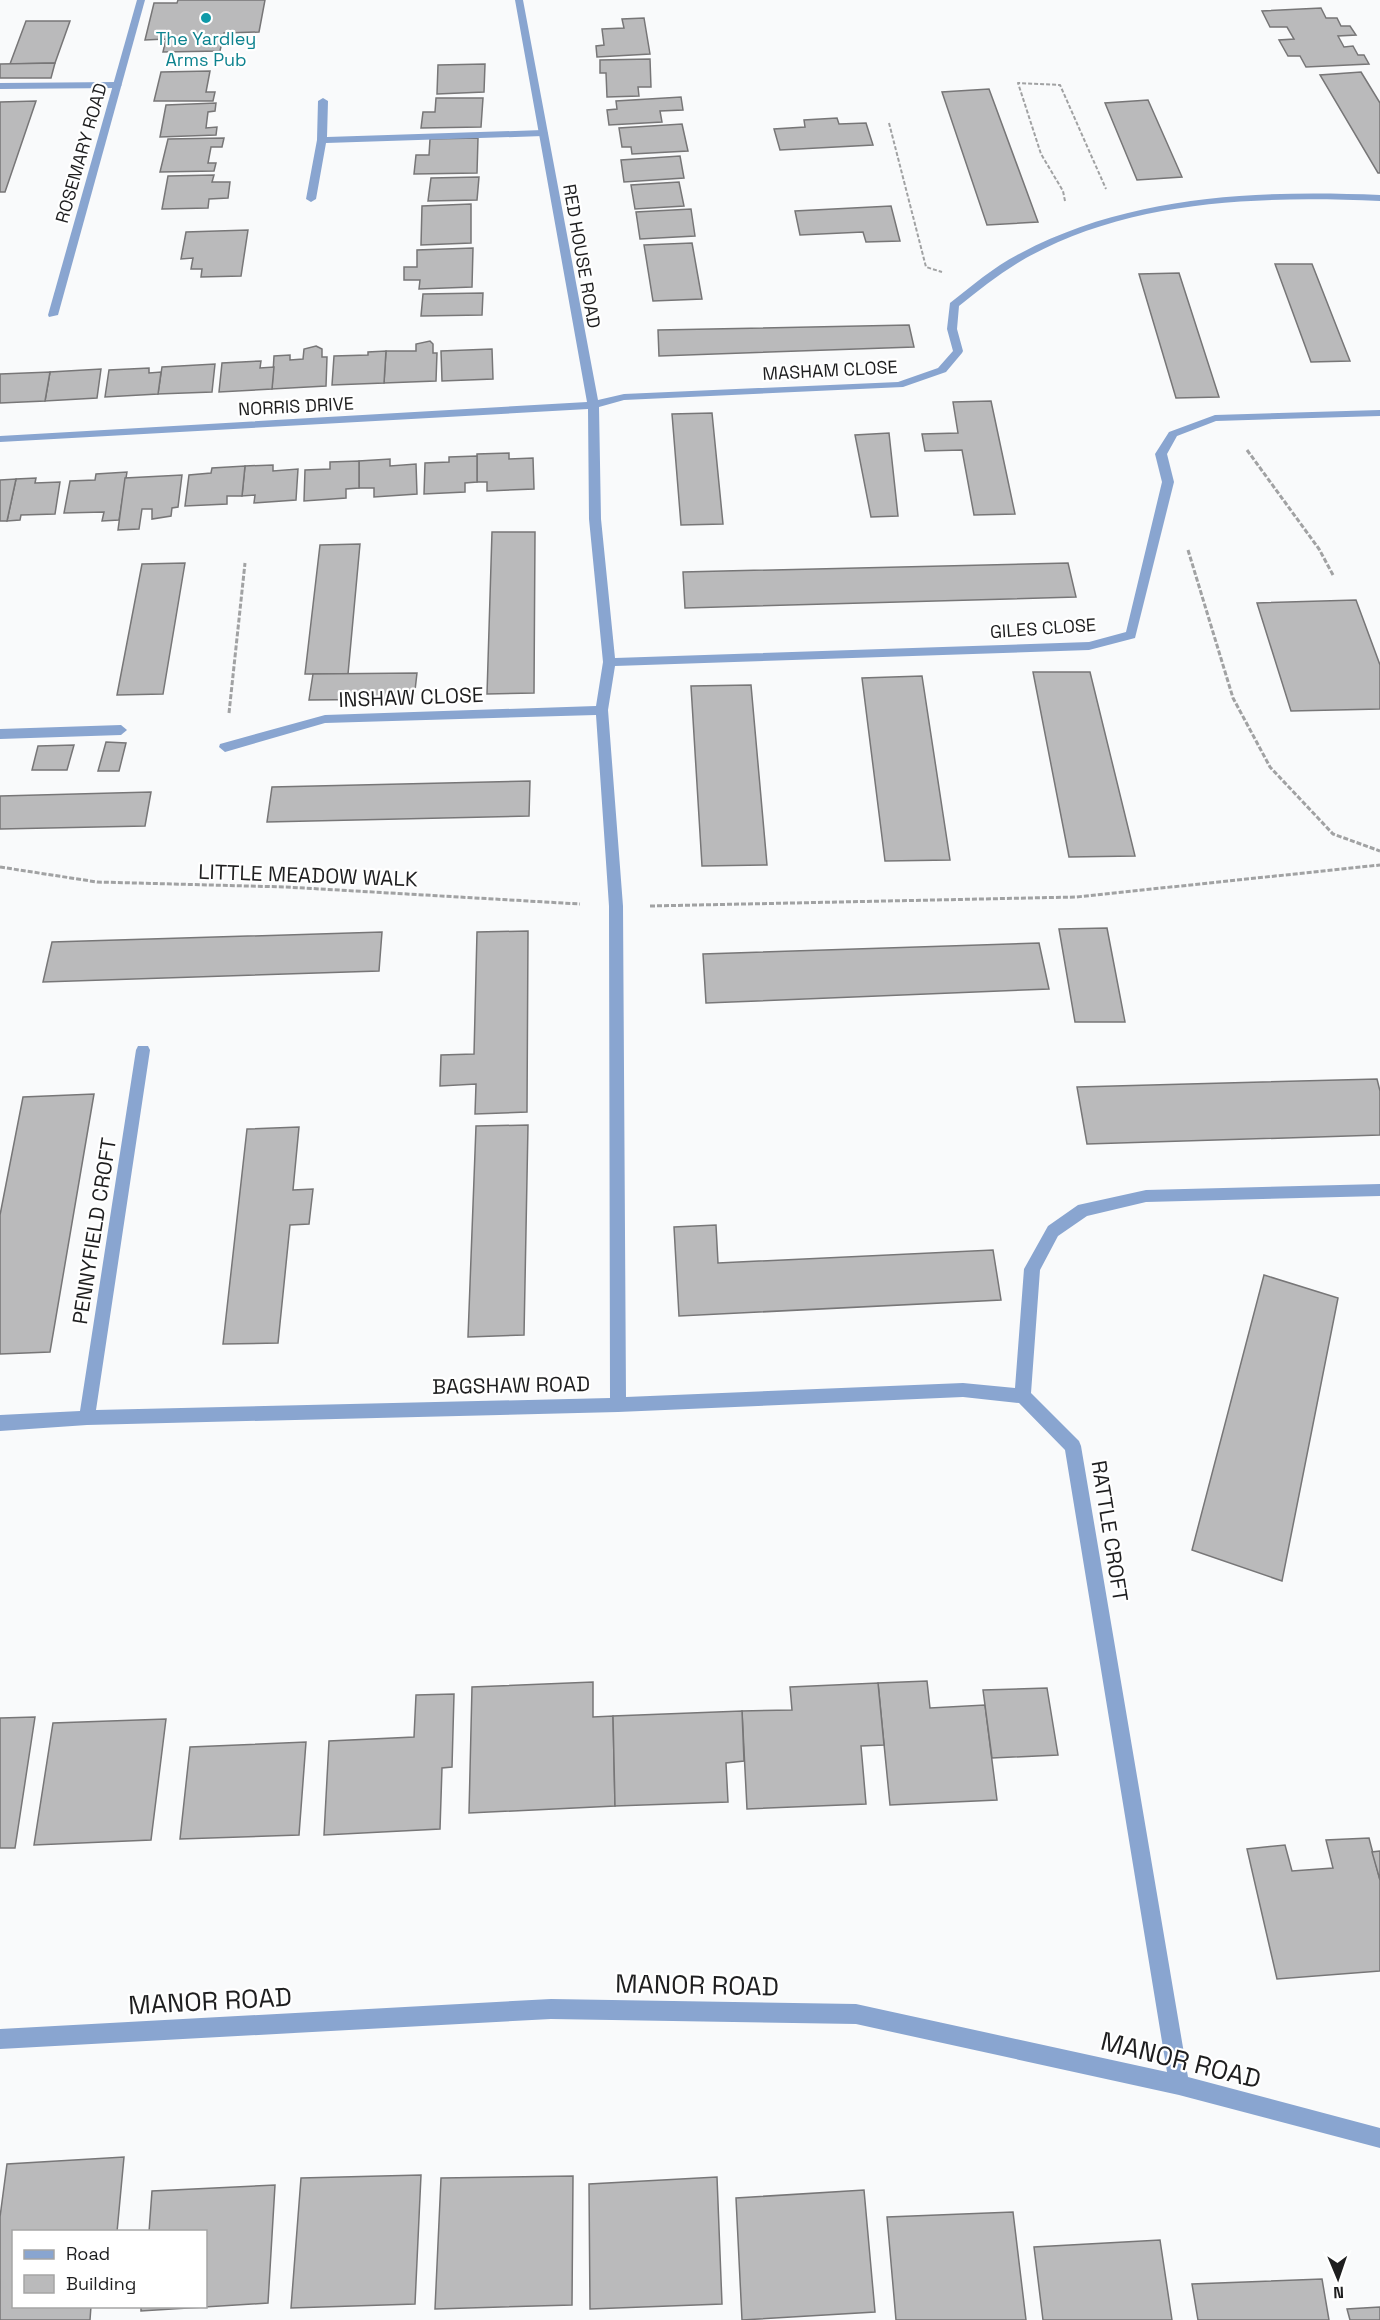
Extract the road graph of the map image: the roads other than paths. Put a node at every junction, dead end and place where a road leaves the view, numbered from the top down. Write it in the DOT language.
graph roads {
  1 [pos="141,0"];
  2 [pos="519,0"];
  3 [pos="117,85"];
  4 [pos="0,86"];
  5 [pos="323,101"];
  6 [pos="543,133"];
  7 [pos="322,140"];
  8 [pos="1380,198"];
  9 [pos="311,200"];
  10 [pos="52,315"];
  11 [pos="593,405"];
  12 [pos="1380,413"];
  13 [pos="0,439"];
  14 [pos="609,662"];
  15 [pos="602,710"];
  16 [pos="121,730"];
  17 [pos="0,734"];
  18 [pos="225,747"];
  19 [pos="143,1050"];
  20 [pos="1380,1190"];
  21 [pos="1023,1396"];
  22 [pos="618,1405"];
  23 [pos="87,1418"];
  24 [pos="0,1423"];
  25 [pos="0,2039"];
  26 [pos="1179,2085"];
  27 [pos="1380,2138"];
  1 -- 3 [label="street, ROSEMARY ROAD"];
  2 -- 6 [label="street, RED HOUSE ROAD"];
  3 -- 4 [label="street"];
  3 -- 10 [label="street, ROSEMARY ROAD"];
  5 -- 7 [label="street"];
  6 -- 7 [label="street"];
  6 -- 11 [label="street, RED HOUSE ROAD"];
  7 -- 9 [label="street"];
  8 -- 11 [label="street, MASHAM CLOSE"];
  11 -- 13 [label="street, NORRIS DRIVE"];
  11 -- 14 [label="street, RED HOUSE ROAD"];
  12 -- 14 [label="street, GILES CLOSE"];
  14 -- 15 [label="street, RED HOUSE ROAD"];
  15 -- 18 [label="street, INSHAW CLOSE"];
  15 -- 22 [label="street, RED HOUSE ROAD"];
  16 -- 17 [label="street"];
  19 -- 23 [label="street, PENNYFIELD CROFT"];
  20 -- 21 [label="street"];
  21 -- 22 [label="street, BAGSHAW ROAD"];
  21 -- 26 [label="street, RATTLE CROFT"];
  22 -- 23 [label="street, BAGSHAW ROAD"];
  23 -- 24 [label="street, BAGSHAW ROAD"];
  25 -- 26 [label="street, MANOR ROAD"];
  26 -- 27 [label="street, MANOR ROAD"];
}
